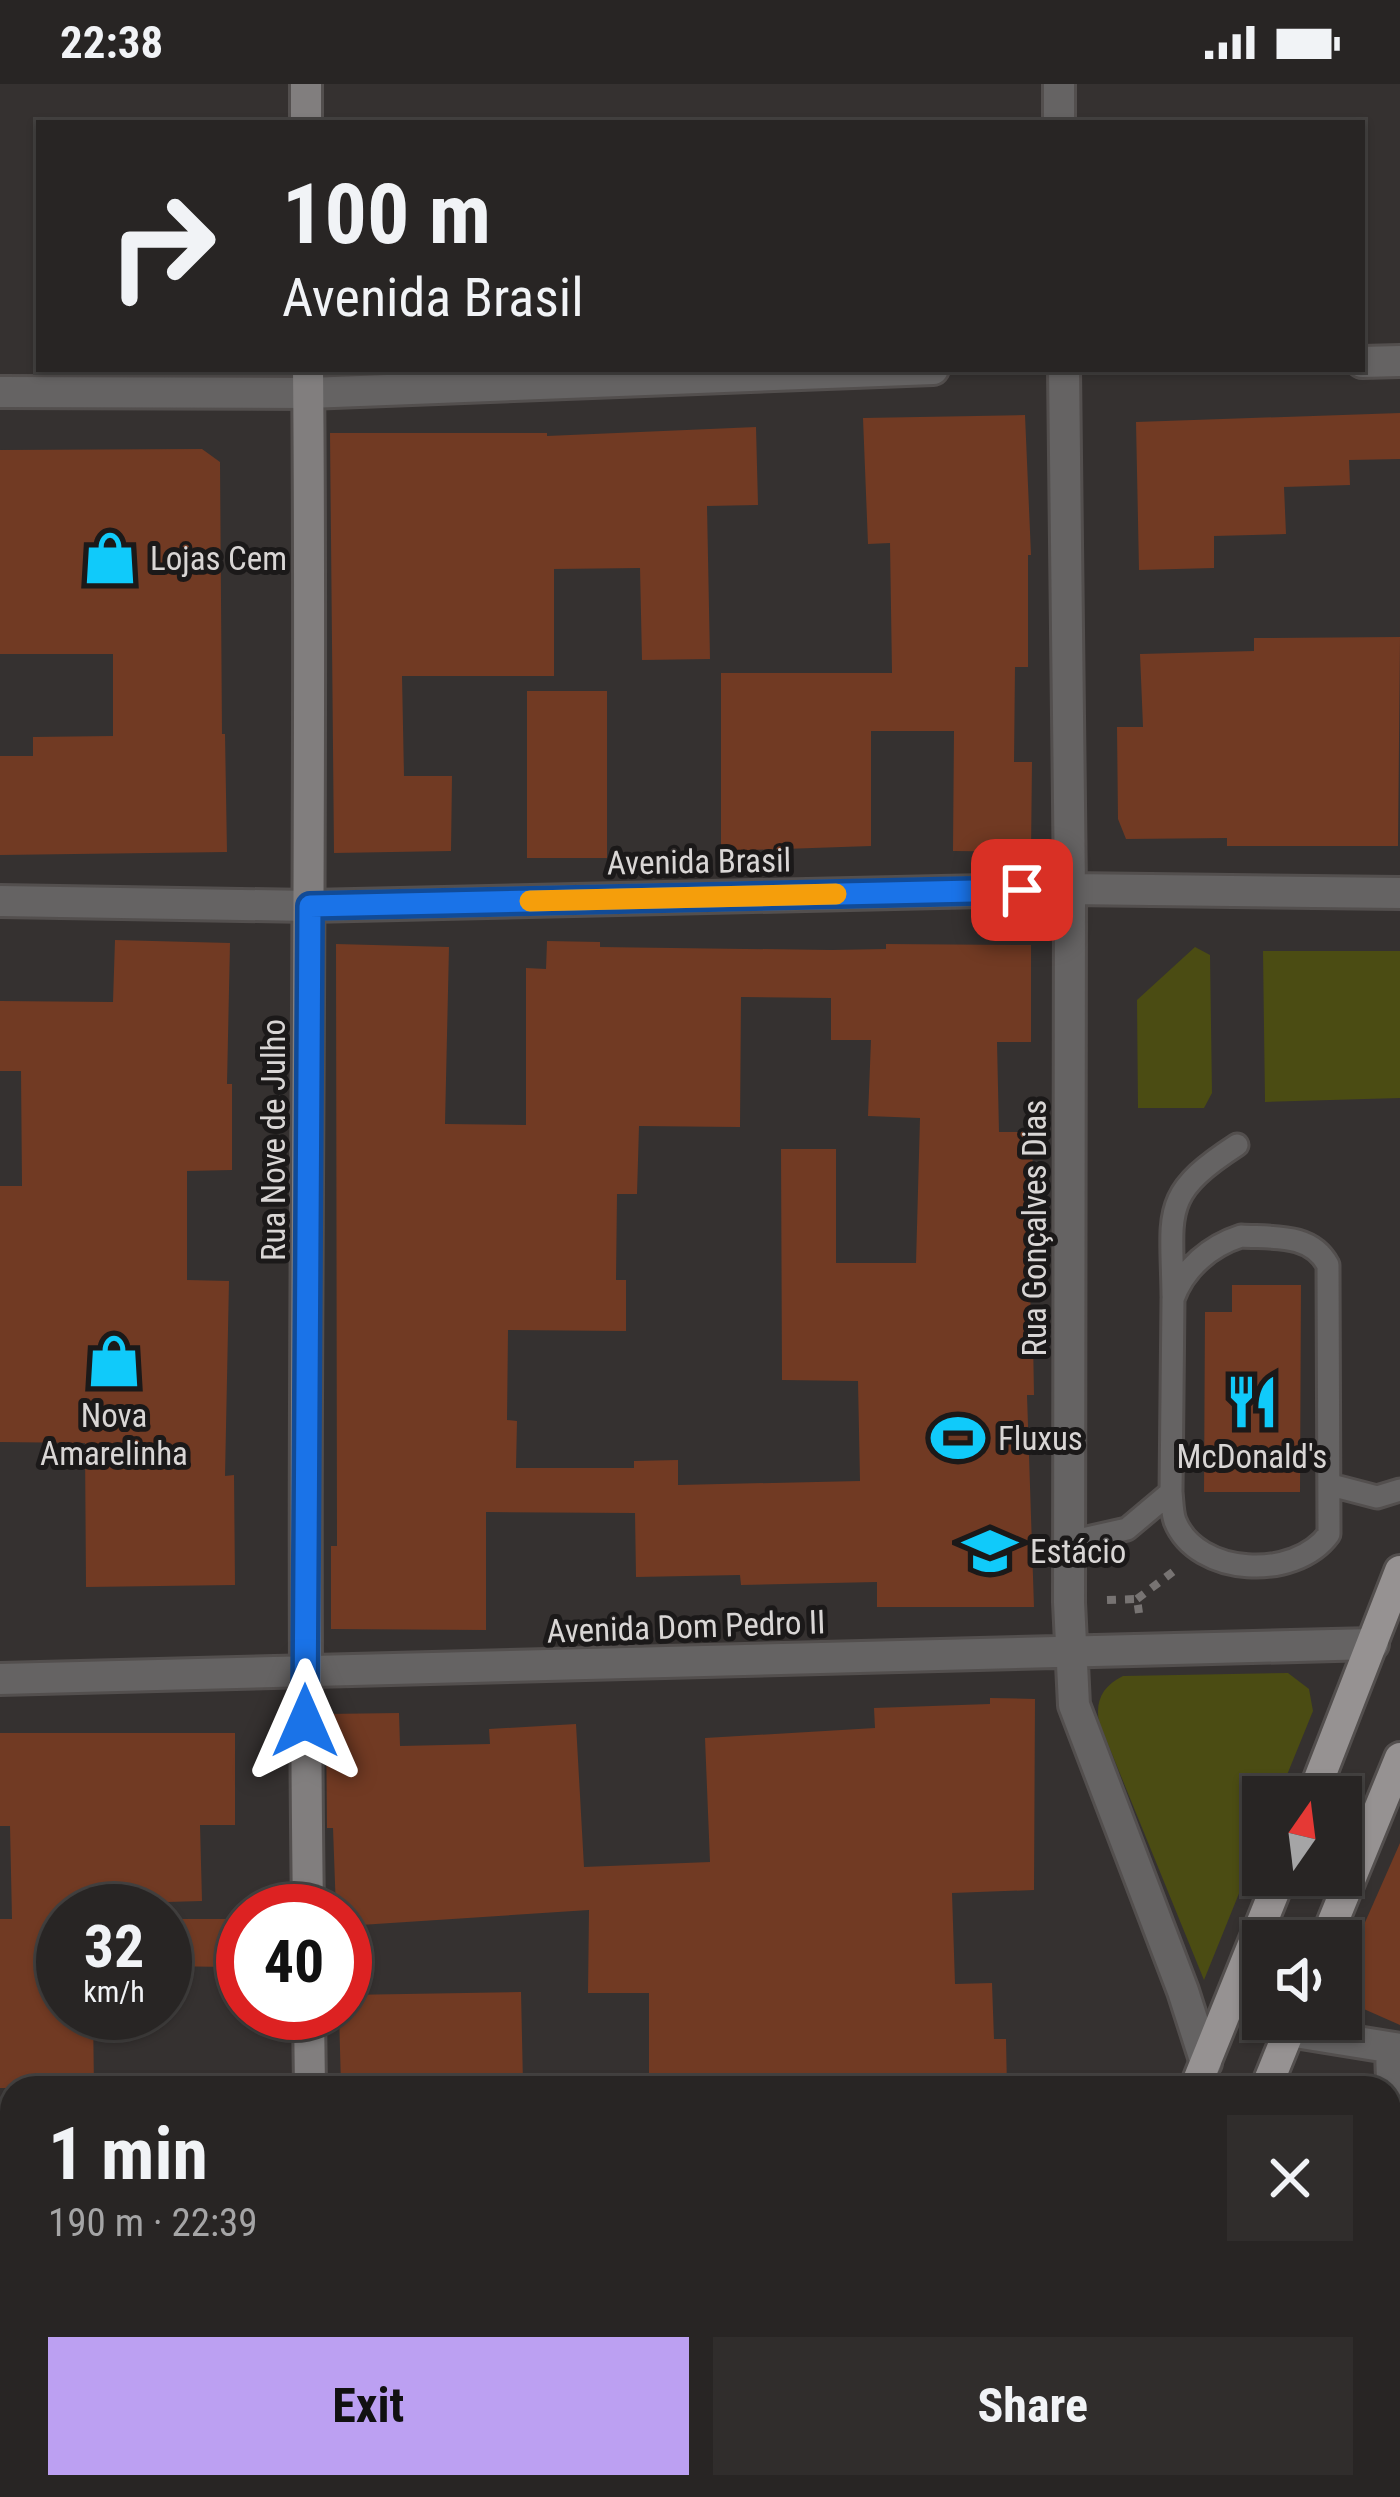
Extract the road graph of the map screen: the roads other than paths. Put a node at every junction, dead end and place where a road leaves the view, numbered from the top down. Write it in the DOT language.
graph roads {
  1 [pos="305,84"];
  2 [pos="1059,84"];
  3 [pos="306,120"];
  4 [pos="1059,120"];
  5 [pos="1365,362"];
  6 [pos="1400,362"];
  7 [pos="777,372"];
  8 [pos="1064,372"];
  9 [pos="308,381"];
  10 [pos="0,392"];
  11 [pos="1070,889"];
  12 [pos="1400,893"];
  13 [pos="0,901"];
  14 [pos="310,906"];
  15 [pos="1237,1145"];
  16 [pos="1173,1300"];
  17 [pos="1331,1485"];
  18 [pos="1400,1490"];
  19 [pos="1171,1492"];
  20 [pos="1069,1542"];
  21 [pos="1400,1571"];
  22 [pos="1373,1644"];
  23 [pos="1070,1650"];
  24 [pos="304,1674"];
  25 [pos="0,1679"];
  26 [pos="1400,1758"];
  27 [pos="1320,1776"];
  28 [pos="308,1884"];
  29 [pos="1272,1896"];
  30 [pos="1334,1920"];
  31 [pos="309,2040"];
  32 [pos="1285,2040"];
  33 [pos="1357,2040"];
  34 [pos="1396,2049"];
  35 [pos="1200,2075"];
  36 [pos="310,2076"];
  37 [pos="1271,2076"];
  1 -- 3 [label="street"];
  2 -- 4 [label="street"];
  5 -- 6 [label="street"];
  7 -- 9 [label="street"];
  8 -- 11 [label="street, Rua Gonçalves Dias"];
  9 -- 10 [label="street"];
  9 -- 14 [label="street, Rua Nove de Julho"];
  11 -- 12 [label="street, Avenida Brasil"];
  11 -- 14 [label="street, Avenida Brasil"];
  11 -- 20 [label="street, Rua Gonçalves Dias"];
  13 -- 14 [label="street, Avenida Brasil"];
  14 -- 24 [label="street, Rua Nove de Julho"];
  15 -- 16 [label="lane"];
  16 -- 17 [label="lane"];
  16 -- 19 [label="lane"];
  17 -- 18 [label="lane"];
  17 -- 19 [label="lane"];
  19 -- 20 [label="lane"];
  20 -- 23 [label="street, Rua Gonçalves Dias"];
  21 -- 22 [label="main road"];
  22 -- 23 [label="street, Avenida Dom Pedro II"];
  22 -- 27 [label="main road"];
  23 -- 24 [label="street, Avenida Dom Pedro II"];
  23 -- 35 [label="street, Rua Gonçalves Dias"];
  24 -- 25 [label="street, Avenida Dom Pedro II"];
  24 -- 28 [label="street, Rua Nove de Julho"];
  26 -- 30 [label="main road"];
  29 -- 35 [label="main road"];
  31 -- 36 [label="street"];
  32 -- 37 [label="main road"];
  33 -- 34 [label="street"];
}
